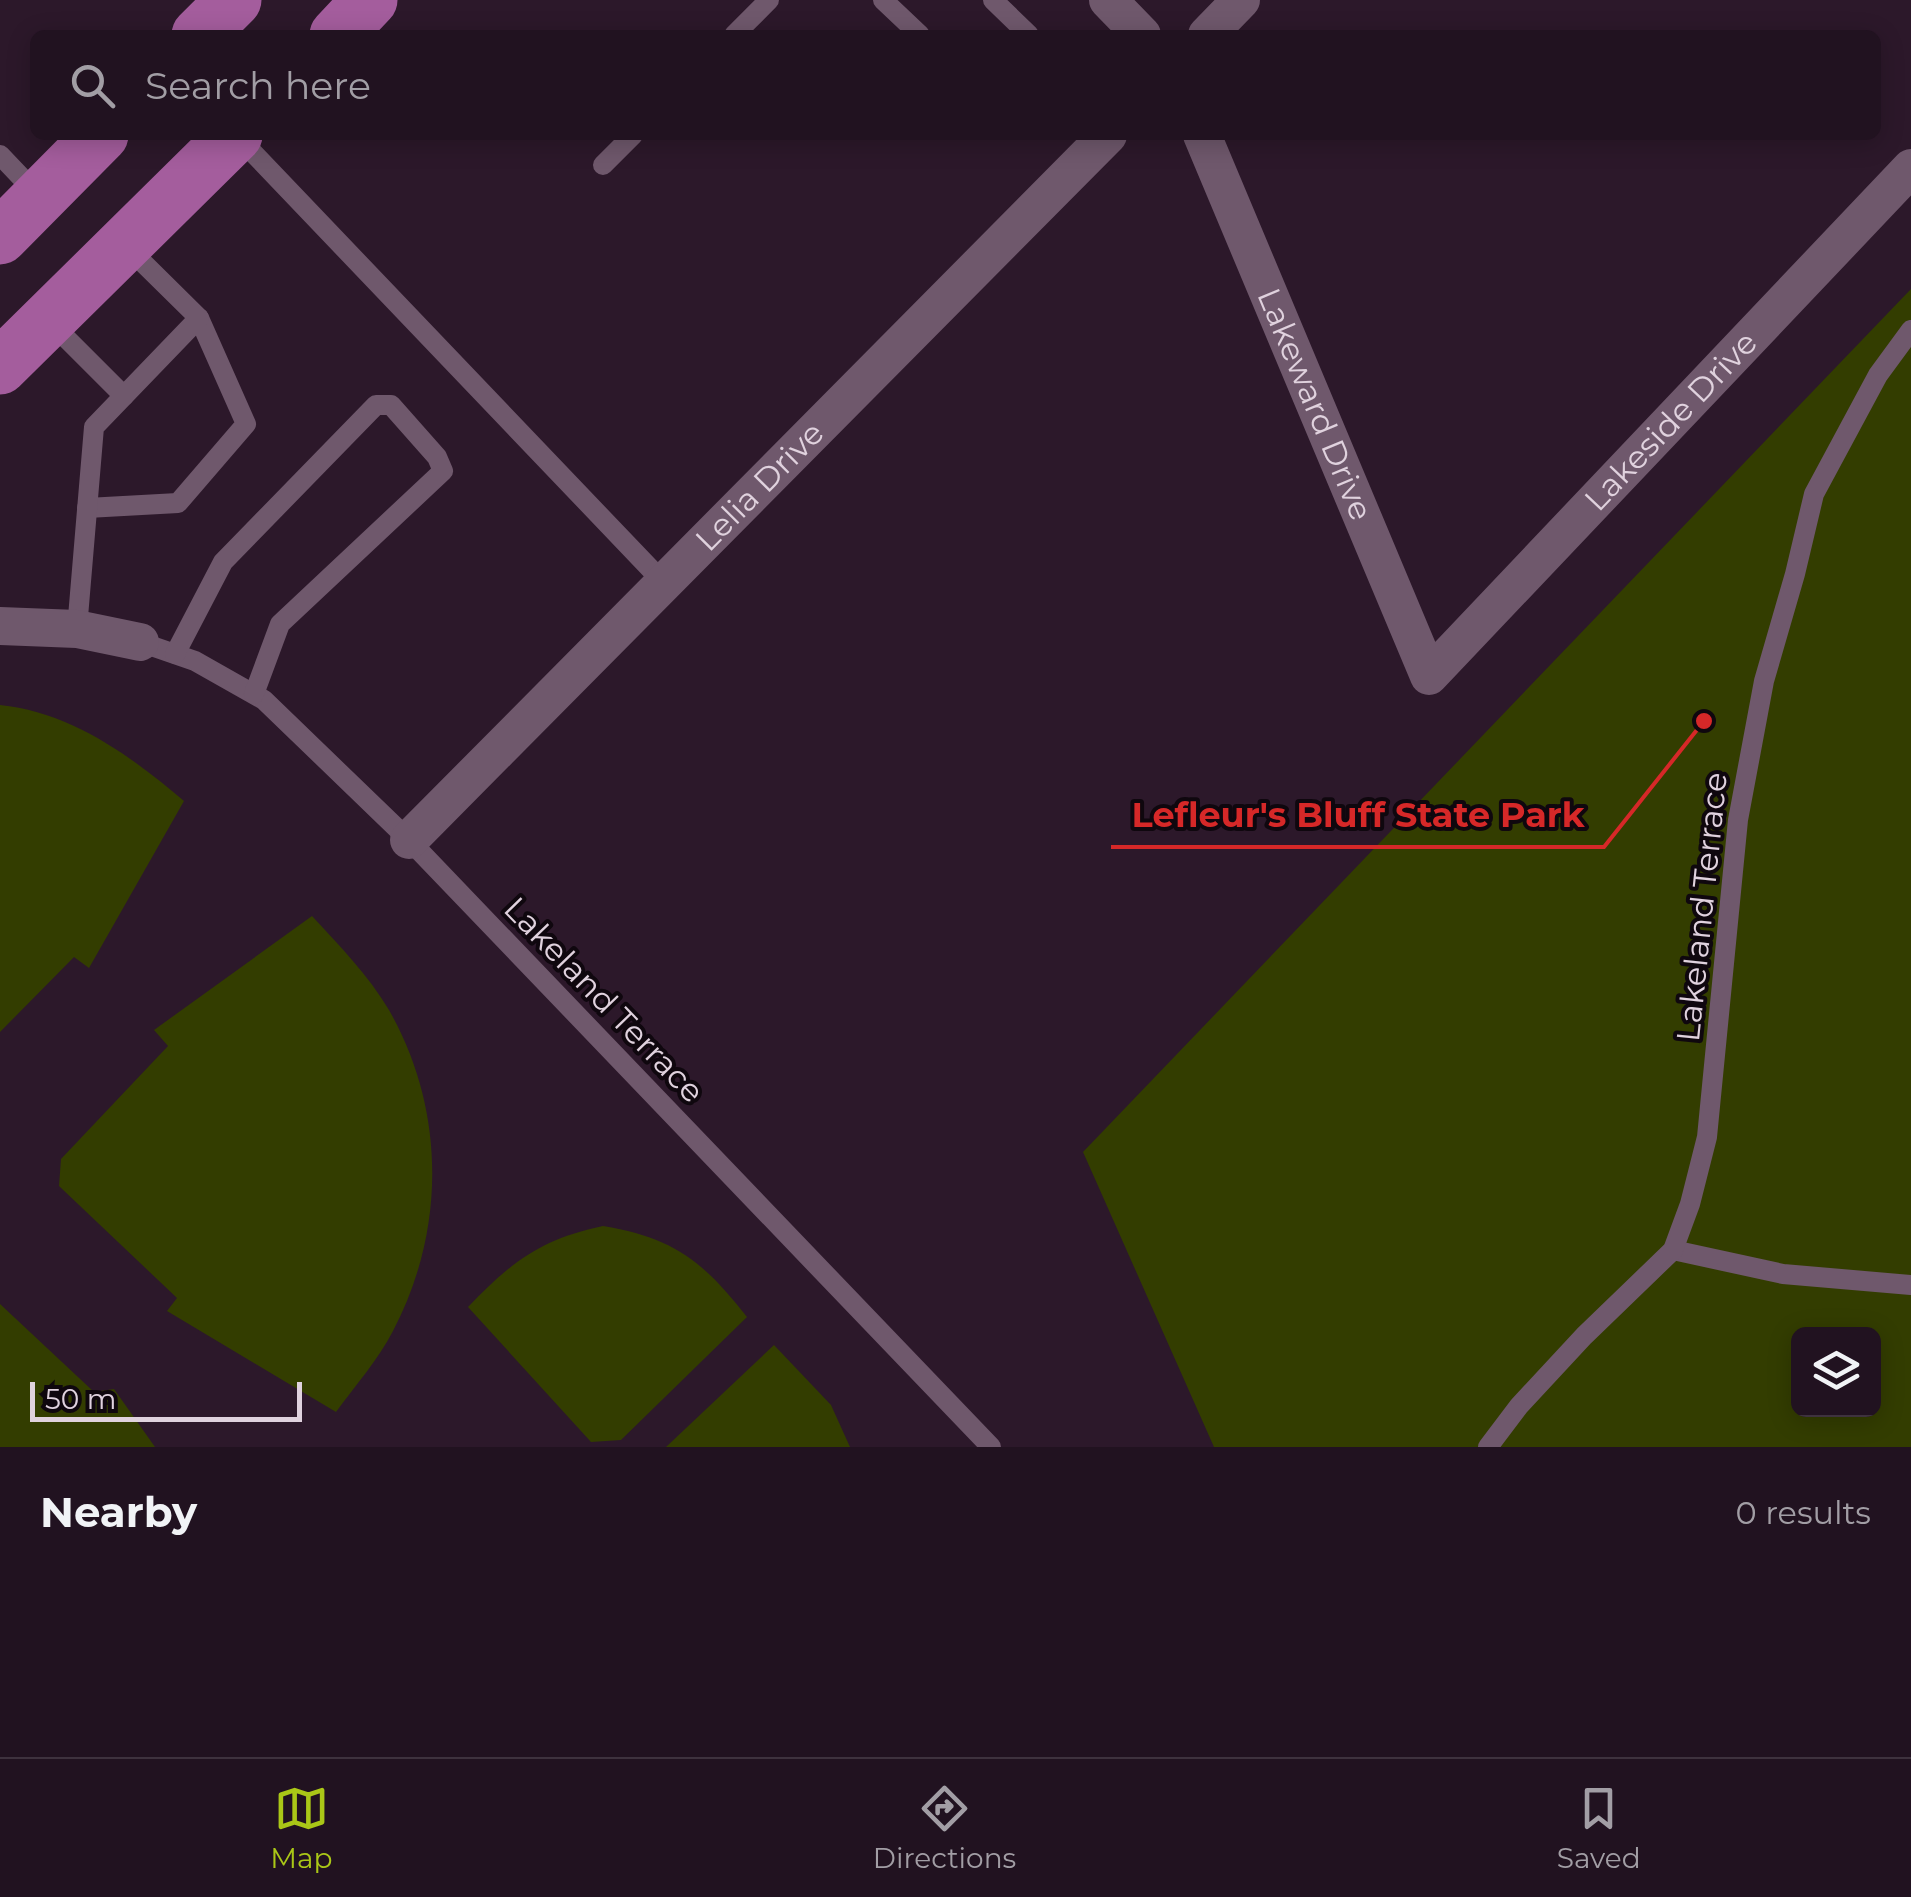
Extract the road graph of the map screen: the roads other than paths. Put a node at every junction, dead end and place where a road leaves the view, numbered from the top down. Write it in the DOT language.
graph roads {
  1 [pos="234,0"];
  2 [pos="370,0"];
  3 [pos="769,0"];
  4 [pos="883,0"];
  5 [pos="993,0"];
  6 [pos="1108,0"];
  7 [pos="1241,0"];
  8 [pos="204,30"];
  9 [pos="342,30"];
  10 [pos="739,30"];
  11 [pos="915,30"];
  12 [pos="1023,30"];
  13 [pos="1137,30"];
  14 [pos="1212,30"];
  15 [pos="96,140"];
  16 [pos="230,140"];
  17 [pos="240,140"];
  18 [pos="628,140"];
  19 [pos="1094,140"];
  20 [pos="1204,140"];
  21 [pos="0,155"];
  22 [pos="602,165"];
  23 [pos="1911,168"];
  24 [pos="40,196"];
  25 [pos="0,237"];
  26 [pos="124,245"];
  27 [pos="200,318"];
  28 [pos="48,320"];
  29 [pos="1911,330"];
  30 [pos="0,367"];
  31 [pos="124,396"];
  32 [pos="87,508"];
  33 [pos="664,582"];
  34 [pos="0,626"];
  35 [pos="77,629"];
  36 [pos="140,642"];
  37 [pos="176,654"];
  38 [pos="1429,676"];
  39 [pos="254,694"];
  40 [pos="409,840"];
  41 [pos="1673,1250"];
  42 [pos="1911,1285"];
  43 [pos="991,1447"];
  44 [pos="1488,1447"];
  1 -- 8 [label="highway"];
  2 -- 9 [label="highway"];
  3 -- 10 [label="lane"];
  4 -- 11 [label="lane"];
  5 -- 12 [label="lane"];
  6 -- 13 [label="street"];
  7 -- 14 [label="street"];
  15 -- 24 [label="highway"];
  16 -- 26 [label="highway"];
  17 -- 33 [label="lane"];
  18 -- 22 [label="lane"];
  19 -- 33 [label="street, Lelia Drive"];
  20 -- 38 [label="street, Lakeward Drive"];
  21 -- 24 [label="lane"];
  23 -- 38 [label="street, Lakeside Drive"];
  24 -- 25 [label="highway"];
  26 -- 27 [label="lane"];
  26 -- 28 [label="highway"];
  27 -- 31 [label="lane"];
  27 -- 32 [label="lane"];
  28 -- 30 [label="highway"];
  28 -- 31 [label="lane"];
  29 -- 41 [label="lane, Lakeland Terrace"];
  31 -- 32 [label="lane"];
  32 -- 35 [label="lane"];
  33 -- 40 [label="street, Lelia Drive"];
  34 -- 35 [label="street"];
  35 -- 36 [label="street"];
  36 -- 37 [label="lane, Lakeland Terrace"];
  37 -- 39 [label="lane, Lakeland Terrace"];
  37 -- 39 [label="lane"];
  39 -- 40 [label="lane, Lakeland Terrace"];
  40 -- 43 [label="lane, Lakeland Terrace"];
  41 -- 42 [label="lane"];
  41 -- 44 [label="lane, Lakeland Terrace"];
}
